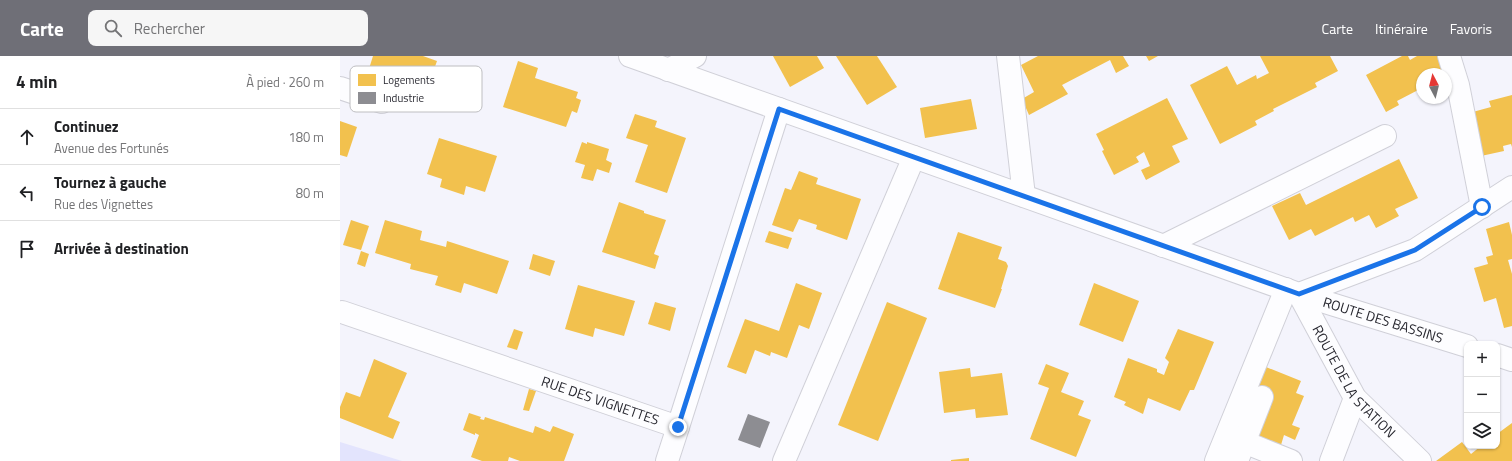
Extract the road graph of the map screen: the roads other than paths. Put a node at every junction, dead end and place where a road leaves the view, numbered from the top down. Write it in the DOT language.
graph roads {
  1 [pos="630,56"];
  2 [pos="695,56"];
  3 [pos="1008,56"];
  4 [pos="1449,56"];
  5 [pos="668,70"];
  6 [pos="340,88"];
  7 [pos="350,91"];
  8 [pos="779,109"];
  9 [pos="1385,136"];
  10 [pos="914,157"];
  11 [pos="1512,187"];
  12 [pos="1024,196"];
  13 [pos="1482,207"];
  14 [pos="1163,246"];
  15 [pos="1293,292"];
  16 [pos="342,312"];
  17 [pos="1464,345"];
  18 [pos="1500,356"];
  19 [pos="1512,360"];
  20 [pos="1262,396"];
  21 [pos="1355,398"];
  22 [pos="678,427"];
  23 [pos="1240,452"];
  24 [pos="667,461"];
  25 [pos="784,461"];
  26 [pos="1216,461"];
  27 [pos="1290,461"];
  28 [pos="1331,461"];
  29 [pos="1420,461"];
  1 -- 5 [label="street, ROUTE DES BASSINS"];
  2 -- 5 [label="street"];
  3 -- 12 [label="street"];
  4 -- 13 [label="street"];
  5 -- 8 [label="street, ROUTE DES BASSINS"];
  6 -- 7 [label="street"];
  8 -- 10 [label="street, ROUTE DES BASSINS"];
  8 -- 22 [label="street, RUE DES VIGNETTES"];
  9 -- 14 [label="street"];
  10 -- 12 [label="street, ROUTE DES BASSINS"];
  10 -- 25 [label="street"];
  11 -- 13 [label="street"];
  12 -- 14 [label="street, ROUTE DES BASSINS"];
  13 -- 15 [label="street"];
  14 -- 15 [label="street, ROUTE DES BASSINS"];
  15 -- 17 [label="street, ROUTE DES BASSINS"];
  15 -- 21 [label="street, ROUTE DE LA STATION"];
  15 -- 26 [label="street"];
  16 -- 22 [label="street, RUE DES VIGNETTES"];
  18 -- 19 [label="street"];
  20 -- 23 [label="street"];
  21 -- 28 [label="street"];
  21 -- 29 [label="street, ROUTE DE LA STATION"];
  22 -- 24 [label="street"];
  23 -- 27 [label="street"];
}
